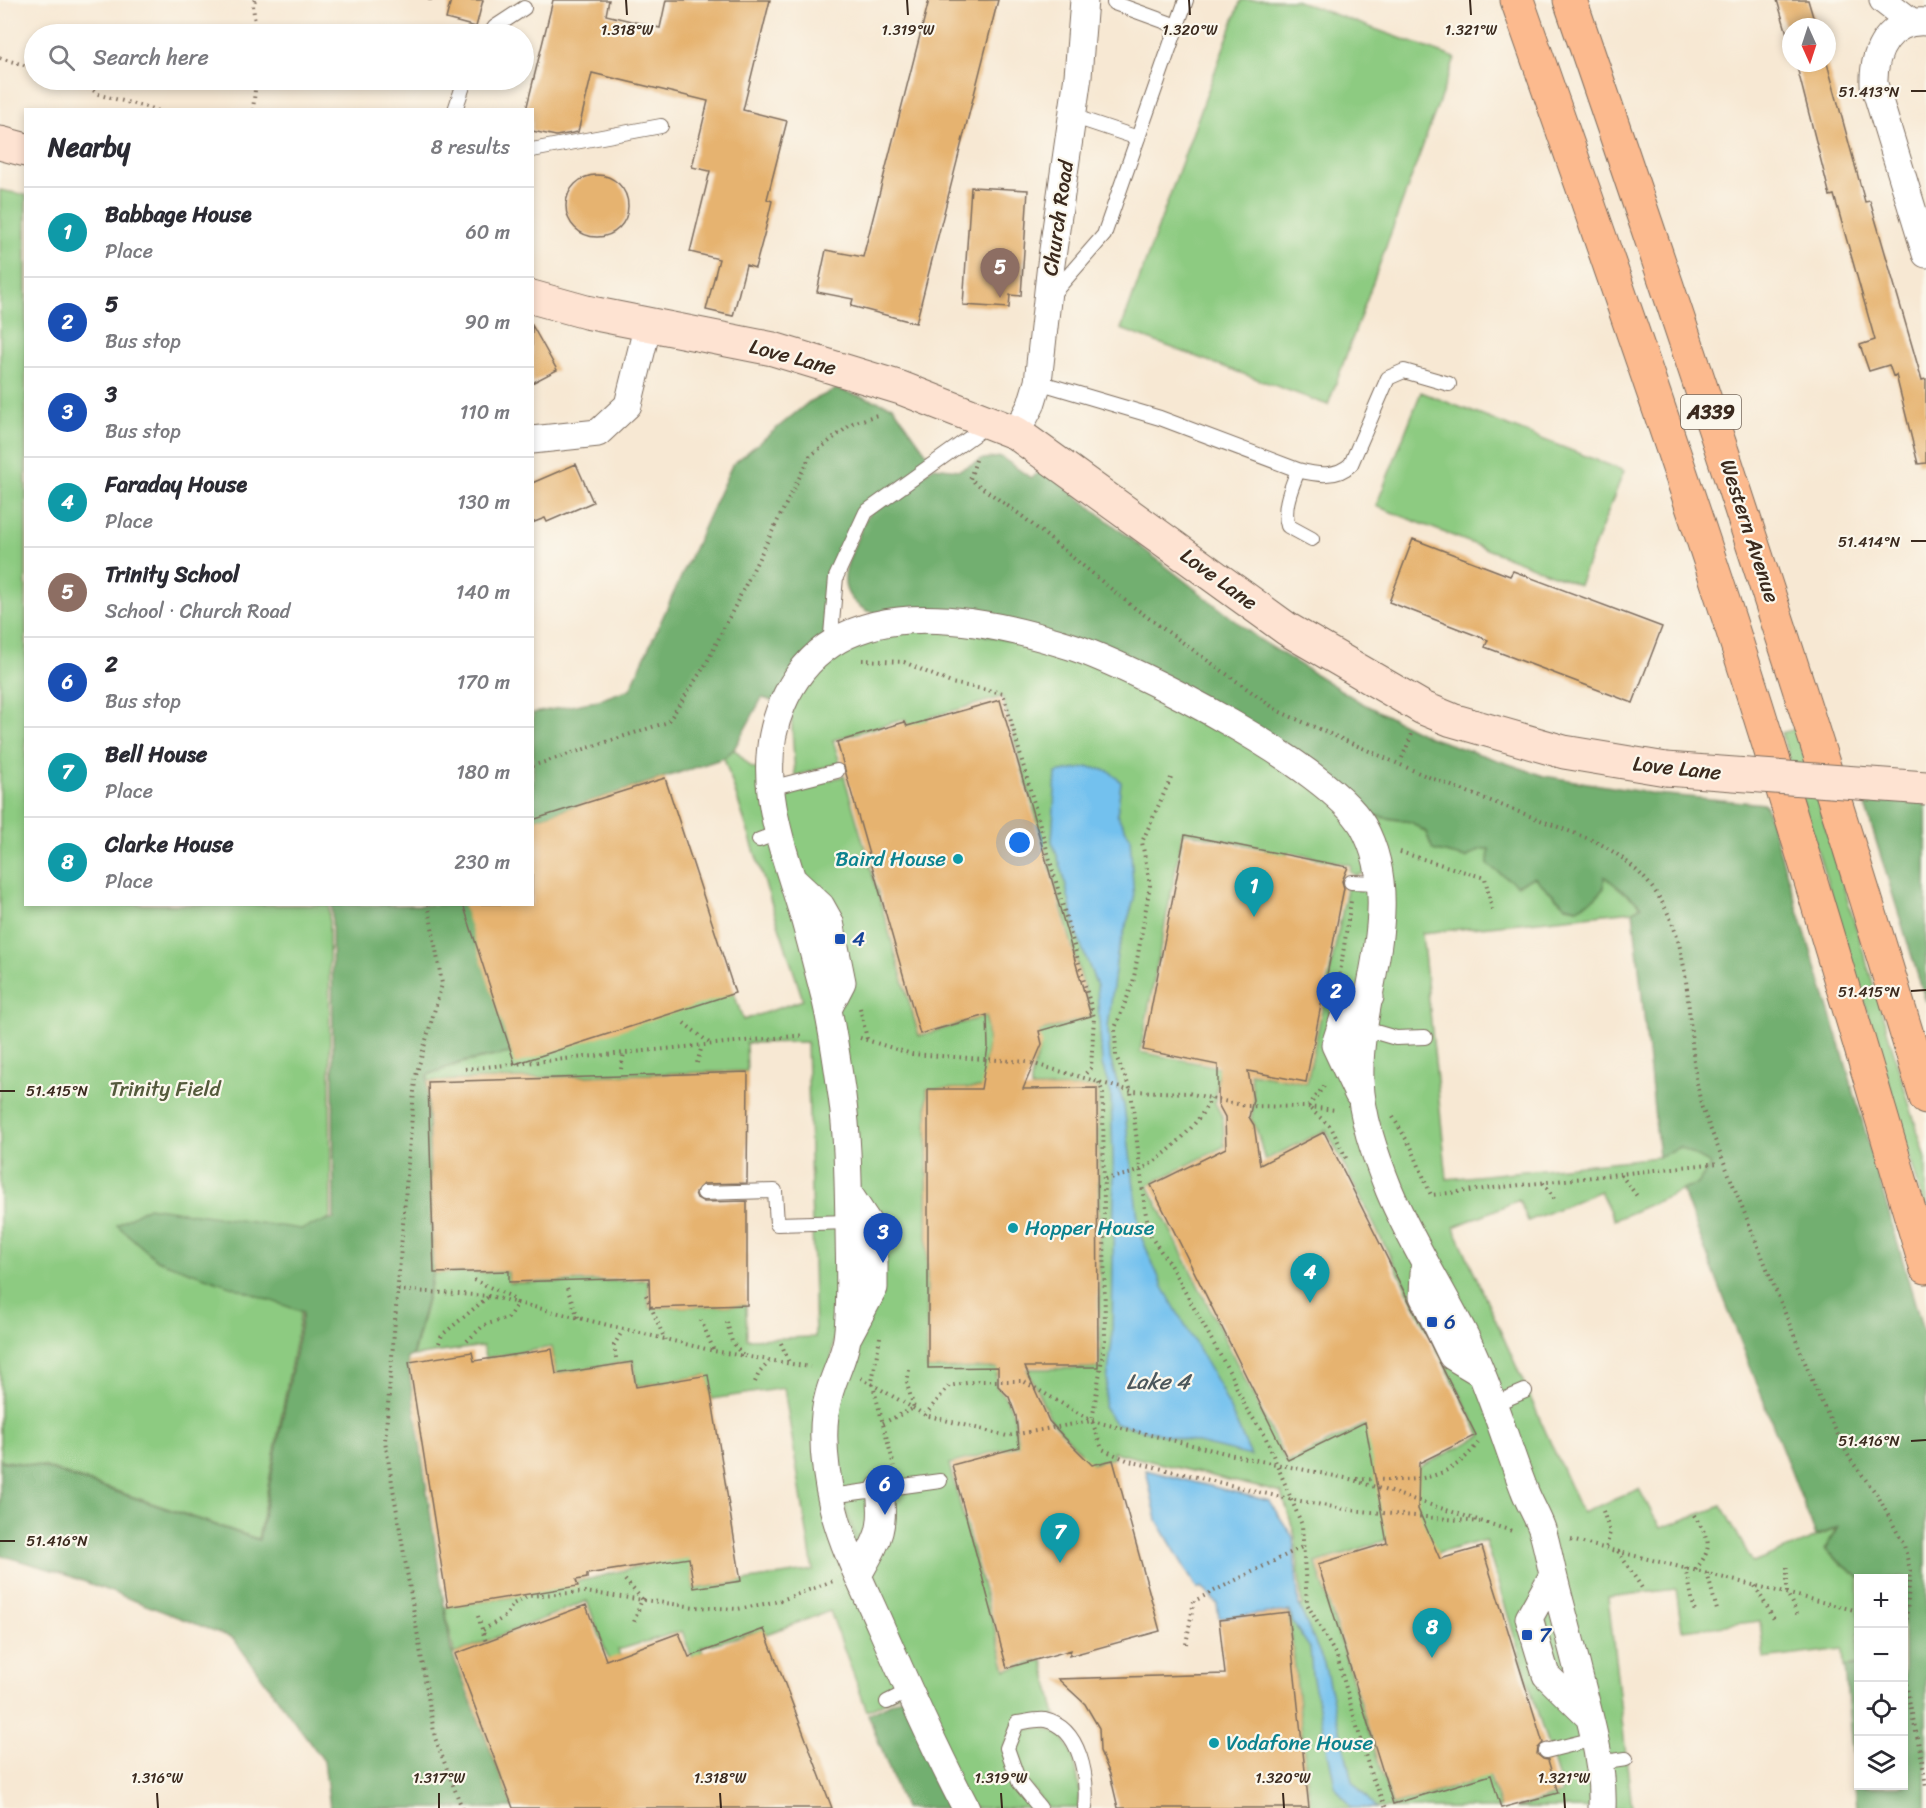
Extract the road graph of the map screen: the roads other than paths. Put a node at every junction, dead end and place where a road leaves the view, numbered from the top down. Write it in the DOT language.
graph roads {
  1 [pos="1084,0"];
  2 [pos="1186,0"];
  3 [pos="1517,0"];
  4 [pos="1570,0"];
  5 [pos="1883,0"];
  6 [pos="1114,3"];
  7 [pos="524,8"];
  8 [pos="1918,22"];
  9 [pos="500,24"];
  10 [pos="1177,26"];
  11 [pos="462,90"];
  12 [pos="456,108"];
  13 [pos="1072,116"];
  14 [pos="661,126"];
  15 [pos="1138,138"];
  16 [pos="0,143"];
  17 [pos="24,149"];
  18 [pos="534,150"];
  19 [pos="1926,254"];
  20 [pos="534,298"];
  21 [pos="1047,301"];
  22 [pos="648,324"];
  23 [pos="1038,382"];
  24 [pos="1449,384"];
  25 [pos="1003,428"];
  26 [pos="534,440"];
  27 [pos="1298,470"];
  28 [pos="1312,539"];
  29 [pos="830,646"];
  30 [pos="837,771"];
  31 [pos="770,788"];
  32 [pos="1926,788"];
  33 [pos="1351,882"];
  34 [pos="1379,883"];
  35 [pos="1370,997"];
  36 [pos="1365,1029"];
  37 [pos="1425,1037"];
  38 [pos="1926,1098"];
  39 [pos="1364,1107"];
  40 [pos="704,1193"];
  41 [pos="849,1194"];
  42 [pos="849,1222"];
  43 [pos="1926,1267"];
  44 [pos="847,1338"];
  45 [pos="1525,1391"];
  46 [pos="1494,1404"];
  47 [pos="940,1481"];
  48 [pos="823,1488"];
  49 [pos="887,1488"];
  50 [pos="847,1577"];
  51 [pos="1594,1740"];
  52 [pos="1546,1751"];
  53 [pos="1626,1759"];
  54 [pos="966,1808"];
  55 [pos="1040,1808"];
  56 [pos="1085,1808"];
  57 [pos="1602,1808"];
  1 -- 13 [label="street, Church Road"];
  2 -- 10 [label="lane"];
  3 -- 43 [label="highway, A339"];
  4 -- 38 [label="highway, Western Avenue / A339"];
  5 -- 8 [label="street"];
  6 -- 10 [label="lane"];
  7 -- 9 [label="lane"];
  8 -- 19 [label="street"];
  10 -- 15 [label="lane"];
  11 -- 12 [label="lane"];
  13 -- 15 [label="lane"];
  13 -- 21 [label="street, Church Road"];
  14 -- 18 [label="lane"];
  15 -- 21 [label="lane"];
  16 -- 17 [label="street"];
  20 -- 22 [label="street, Love Lane"];
  21 -- 23 [label="street, Church Road"];
  22 -- 25 [label="street, Love Lane"];
  22 -- 26 [label="street"];
  23 -- 25 [label="street, Church Road"];
  23 -- 27 [label="lane"];
  24 -- 27 [label="lane"];
  25 -- 29 [label="lane"];
  25 -- 32 [label="street, Love Lane, bridge"];
  27 -- 28 [label="lane"];
  29 -- 31 [label="street"];
  29 -- 34 [label="street"];
  30 -- 31 [label="lane"];
  31 -- 41 [label="street"];
  33 -- 34 [label="lane"];
  34 -- 35 [label="street"];
  35 -- 36 [label="street"];
  35 -- 39 [label="street"];
  36 -- 37 [label="lane"];
  36 -- 39 [label="street"];
  39 -- 46 [label="street"];
  40 -- 42 [label="lane"];
  41 -- 42 [label="street"];
  41 -- 44 [label="street"];
  42 -- 44 [label="street"];
  44 -- 48 [label="street"];
  45 -- 46 [label="lane"];
  46 -- 51 [label="street"];
  47 -- 49 [label="lane"];
  48 -- 49 [label="lane"];
  48 -- 50 [label="street"];
  49 -- 50 [label="street"];
  50 -- 54 [label="street"];
  51 -- 52 [label="lane"];
  51 -- 53 [label="lane"];
  51 -- 57 [label="street"];
  55 -- 56 [label="lane"];
}
